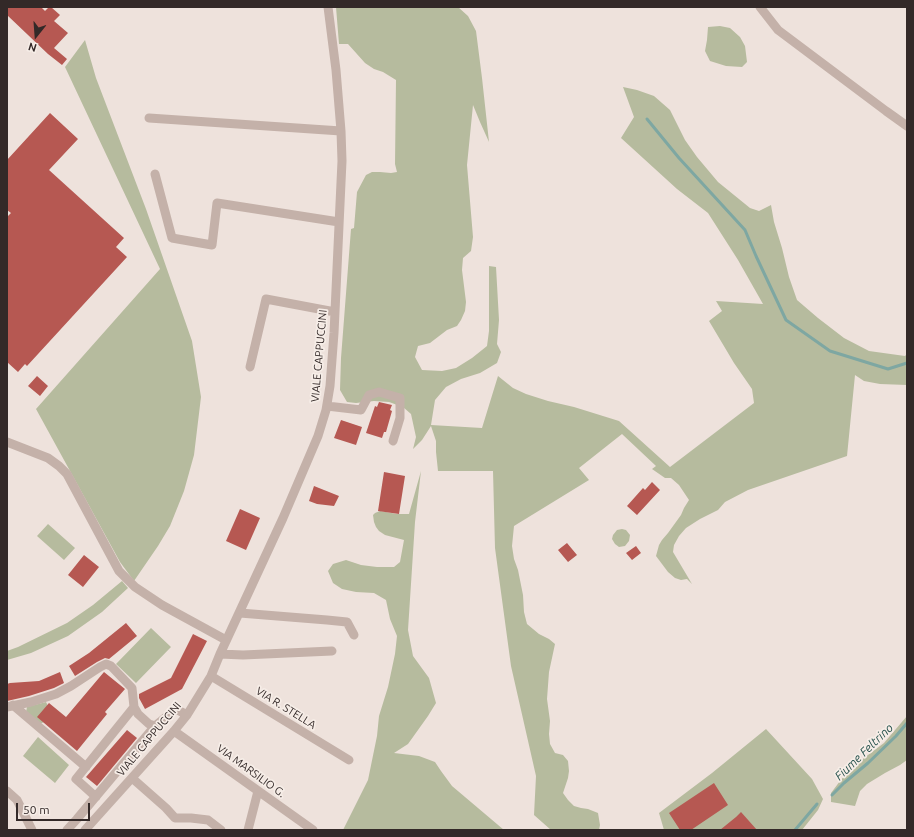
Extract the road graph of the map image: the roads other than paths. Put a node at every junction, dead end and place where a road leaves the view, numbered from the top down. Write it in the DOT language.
graph roads {
  1 [pos="328,7"];
  2 [pos="760,7"];
  3 [pos="149,118"];
  4 [pos="907,126"];
  5 [pos="341,131"];
  6 [pos="155,174"];
  7 [pos="339,222"];
  8 [pos="335,312"];
  9 [pos="250,367"];
  10 [pos="326,406"];
  11 [pos="393,441"];
  12 [pos="7,442"];
  13 [pos="240,613"];
  14 [pos="354,635"];
  15 [pos="226,640"];
  16 [pos="332,651"];
  17 [pos="220,654"];
  18 [pos="211,676"];
  19 [pos="10,706"];
  20 [pos="134,707"];
  21 [pos="187,715"];
  22 [pos="155,726"];
  23 [pos="174,731"];
  24 [pos="349,760"];
  25 [pos="86,767"];
  26 [pos="132,778"];
  27 [pos="7,791"];
  28 [pos="258,791"];
  29 [pos="96,797"];
  30 [pos="91,828"];
  31 [pos="32,830"];
  32 [pos="67,830"];
  33 [pos="221,830"];
  34 [pos="248,830"];
  35 [pos="313,830"];
  1 -- 5 [label="street, VIALE CAPPUCCINI"];
  2 -- 4 [label="street"];
  3 -- 5 [label="street"];
  5 -- 7 [label="street, VIALE CAPPUCCINI"];
  6 -- 7 [label="street"];
  7 -- 8 [label="street, VIALE CAPPUCCINI"];
  8 -- 9 [label="street"];
  8 -- 10 [label="street, VIALE CAPPUCCINI"];
  10 -- 11 [label="street"];
  10 -- 13 [label="street, VIALE CAPPUCCINI"];
  12 -- 15 [label="street"];
  13 -- 14 [label="street"];
  13 -- 15 [label="street, VIALE CAPPUCCINI"];
  15 -- 17 [label="street, VIALE CAPPUCCINI"];
  16 -- 17 [label="street"];
  17 -- 18 [label="street, VIALE CAPPUCCINI"];
  18 -- 21 [label="street, VIALE CAPPUCCINI"];
  18 -- 24 [label="street, VIA R. STELLA"];
  19 -- 20 [label="street"];
  19 -- 25 [label="street"];
  20 -- 22 [label="street"];
  20 -- 25 [label="street"];
  21 -- 22 [label="street"];
  21 -- 23 [label="street, VIALE CAPPUCCINI"];
  22 -- 29 [label="street"];
  23 -- 26 [label="street, VIALE CAPPUCCINI"];
  23 -- 28 [label="street, VIA MARSILIO G."];
  25 -- 29 [label="street"];
  26 -- 30 [label="street, VIALE CAPPUCCINI"];
  26 -- 33 [label="street"];
  27 -- 31 [label="street"];
  28 -- 34 [label="street"];
  28 -- 35 [label="street, VIA MARSILIO G."];
  29 -- 32 [label="street"];
}
